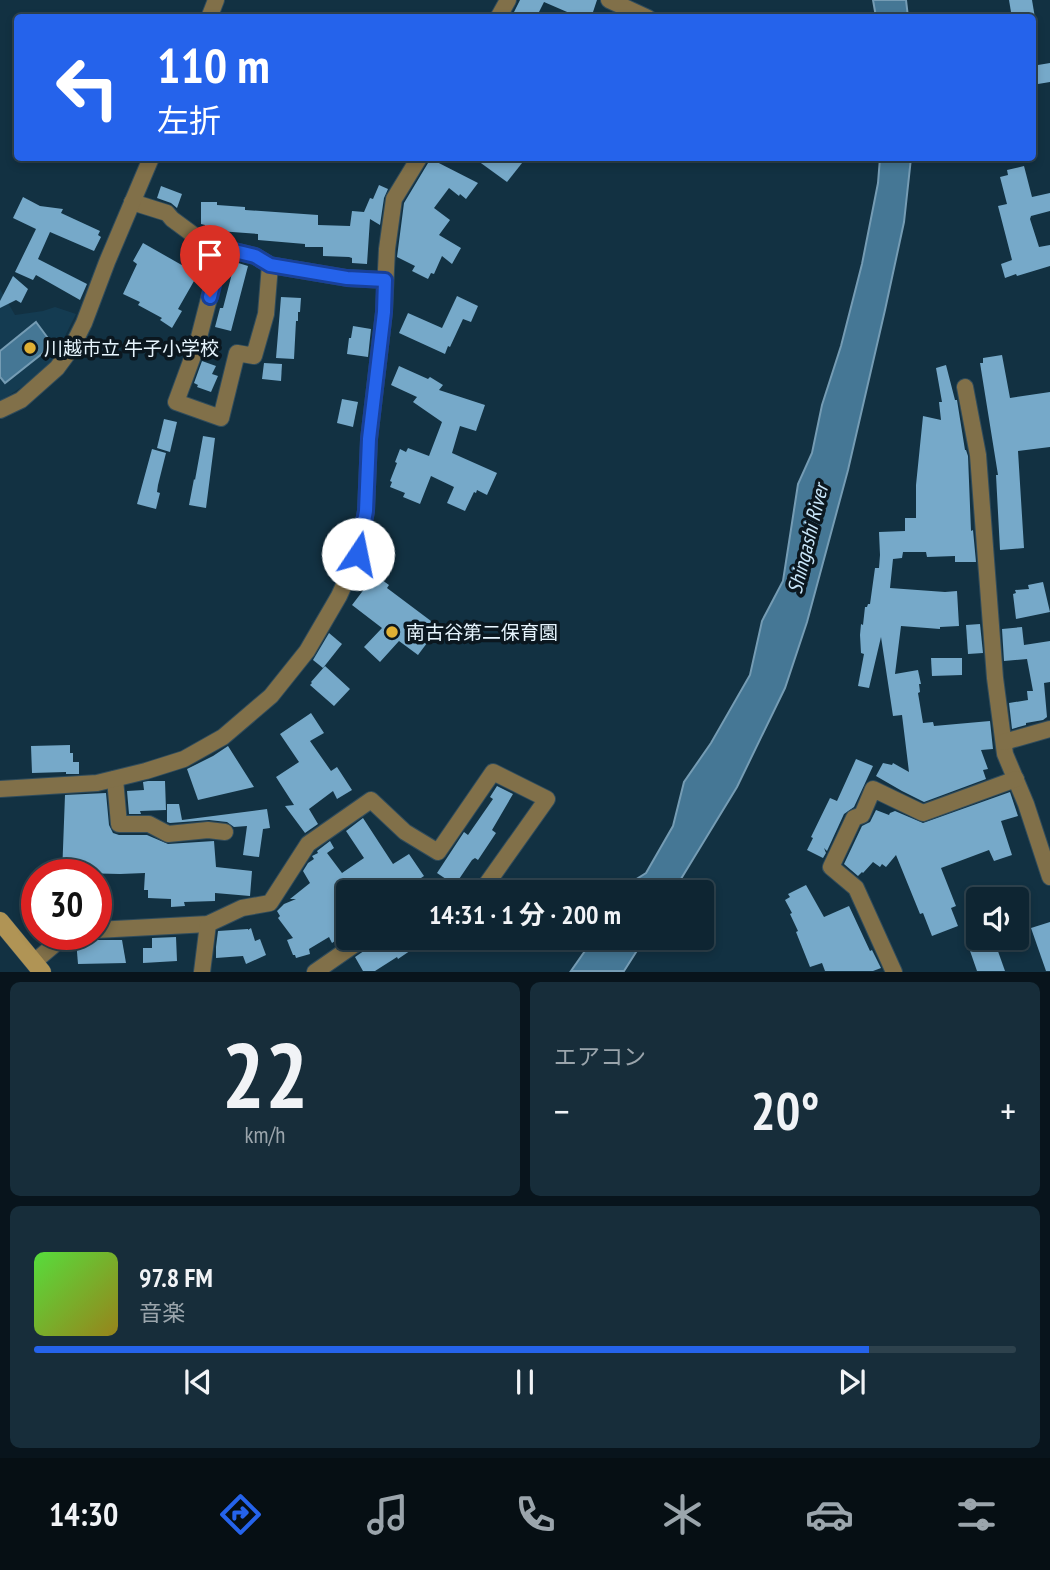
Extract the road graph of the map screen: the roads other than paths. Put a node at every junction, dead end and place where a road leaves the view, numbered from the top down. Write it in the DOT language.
graph roads {
  1 [pos="609,0"];
  2 [pos="639,14"];
  3 [pos="150,161"];
  4 [pos="417,161"];
  5 [pos="132,202"];
  6 [pos="222,248"];
  7 [pos="270,265"];
  8 [pos="385,280"];
  9 [pos="965,387"];
  10 [pos="0,410"];
  11 [pos="1050,729"];
  12 [pos="1004,742"];
  13 [pos="116,779"];
  14 [pos="1016,779"];
  15 [pos="0,789"];
  16 [pos="225,832"];
  17 [pos="1050,877"];
  18 [pos="490,880"];
  19 [pos="0,921"];
  20 [pos="208,924"];
  21 [pos="112,929"];
  22 [pos="53,950"];
  23 [pos="346,950"];
  24 [pos="38,967"];
  25 [pos="202,971"];
  26 [pos="315,971"];
  27 [pos="894,971"];
  1 -- 2 [label="street"];
  3 -- 5 [label="street"];
  4 -- 8 [label="street"];
  5 -- 6 [label="street"];
  5 -- 10 [label="street"];
  6 -- 7 [label="street"];
  6 -- 7 [label="street"];
  7 -- 8 [label="street"];
  8 -- 13 [label="street"];
  9 -- 12 [label="street"];
  11 -- 12 [label="street"];
  12 -- 14 [label="street"];
  13 -- 15 [label="street"];
  13 -- 16 [label="street"];
  14 -- 17 [label="street"];
  14 -- 27 [label="street"];
  18 -- 20 [label="street"];
  19 -- 24 [label="main road"];
  20 -- 21 [label="street"];
  20 -- 25 [label="street"];
  22 -- 24 [label="street"];
  23 -- 26 [label="street"];
}
